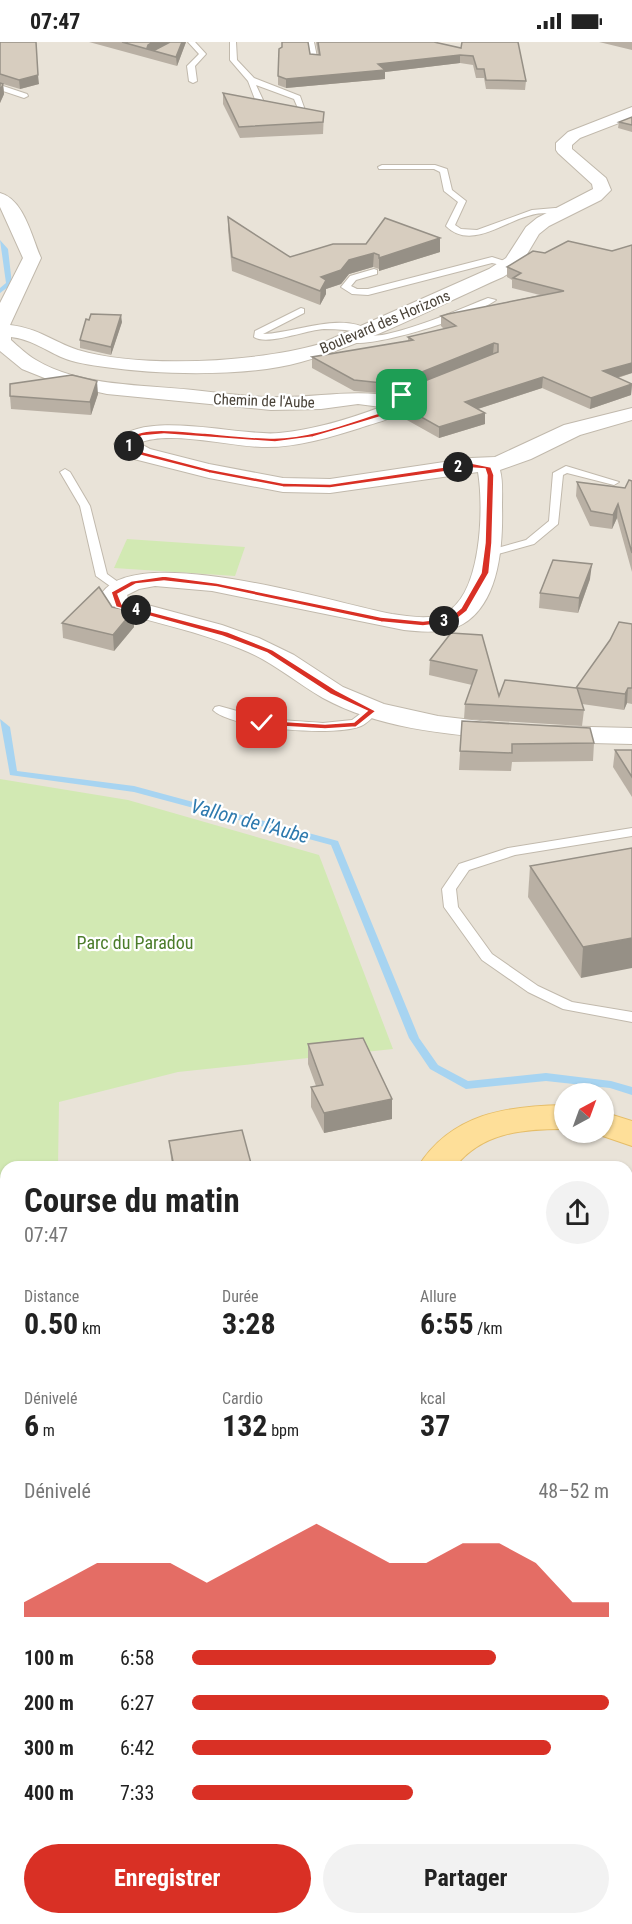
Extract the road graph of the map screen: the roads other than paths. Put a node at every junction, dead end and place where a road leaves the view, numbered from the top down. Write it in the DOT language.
graph roads {
  1 [pos="191,42"];
  2 [pos="233,42"];
  3 [pos="311,42"];
  4 [pos="315,61"];
  5 [pos="251,80"];
  6 [pos="193,81"];
  7 [pos="0,87"];
  8 [pos="24,96"];
  9 [pos="259,100"];
  10 [pos="303,111"];
  11 [pos="632,112"];
  12 [pos="382,167"];
  13 [pos="0,198"];
  14 [pos="564,211"];
  15 [pos="510,264"];
  16 [pos="374,272"];
  17 [pos="491,300"];
  18 [pos="301,311"];
  19 [pos="0,325"];
  20 [pos="366,331"];
  21 [pos="346,340"];
  22 [pos="632,414"];
  23 [pos="488,467"];
  24 [pos="65,472"];
  25 [pos="614,482"];
  26 [pos="487,554"];
  27 [pos="121,589"];
  28 [pos="219,711"];
  29 [pos="372,711"];
  30 [pos="632,736"];
  31 [pos="632,832"];
  32 [pos="632,1017"];
  33 [pos="554,1117"];
  34 [pos="614,1128"];
  35 [pos="632,1134"];
  36 [pos="440,1161"];
  1 -- 6 [label="lane"];
  2 -- 5 [label="lane"];
  3 -- 4 [label="lane"];
  5 -- 9 [label="lane"];
  5 -- 10 [label="lane"];
  7 -- 8 [label="lane"];
  11 -- 14 [label="street, Boulevard des Horizons"];
  12 -- 14 [label="lane"];
  13 -- 19 [label="street"];
  14 -- 15 [label="street, Boulevard des Horizons"];
  15 -- 16 [label="lane"];
  15 -- 20 [label="street, Boulevard des Horizons"];
  17 -- 21 [label="lane"];
  18 -- 20 [label="lane"];
  19 -- 21 [label="street, Boulevard des Horizons"];
  19 -- 23 [label="street, Chemin de l'Aube"];
  20 -- 21 [label="street, Boulevard des Horizons"];
  22 -- 23 [label="street"];
  23 -- 26 [label="street"];
  24 -- 27 [label="lane"];
  25 -- 26 [label="lane"];
  26 -- 27 [label="street"];
  27 -- 29 [label="street"];
  28 -- 29 [label="lane"];
  29 -- 30 [label="street"];
  31 -- 32 [label="lane"];
  33 -- 36 [label="main road"];
  34 -- 35 [label="main road"];
}
